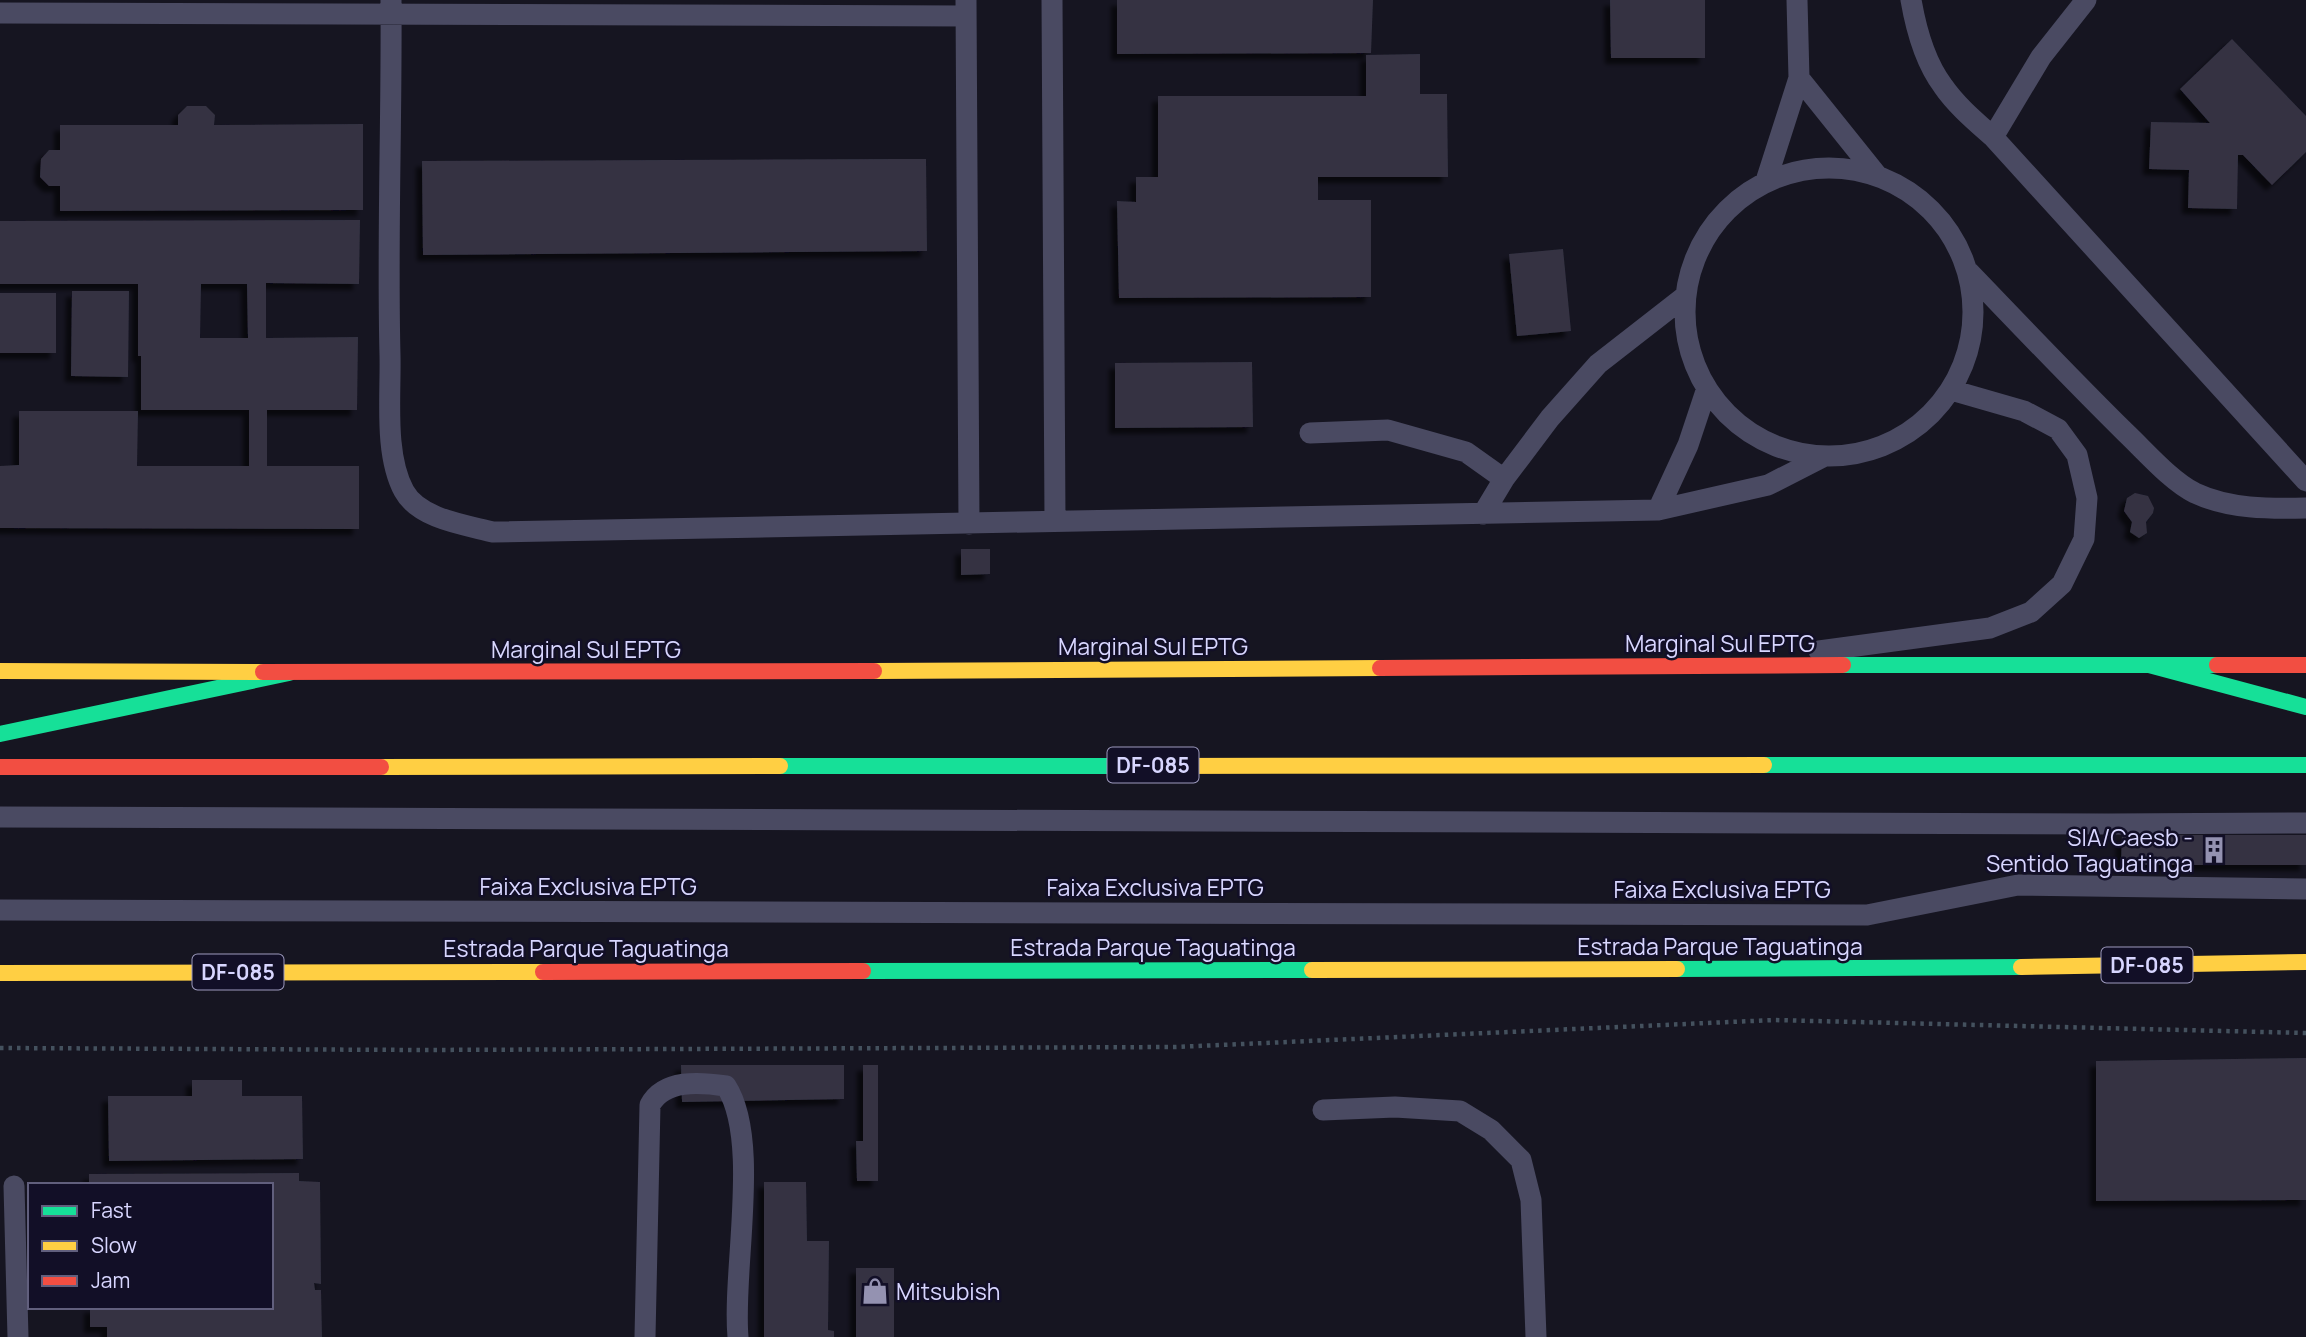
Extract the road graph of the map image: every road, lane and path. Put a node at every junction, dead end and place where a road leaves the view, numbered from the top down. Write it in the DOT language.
graph roads {
  1 [pos="1052,0"];
  2 [pos="1797,0"];
  3 [pos="1911,0"];
  4 [pos="2086,0"];
  5 [pos="391,7"];
  6 [pos="966,8"];
  7 [pos="0,13"];
  8 [pos="1799,78"];
  9 [pos="1993,137"];
  10 [pos="1875,174"];
  11 [pos="1766,180"];
  12 [pos="1969,272"];
  13 [pos="1684,297"];
  14 [pos="1951,390"];
  15 [pos="1706,391"];
  16 [pos="1310,433"];
  17 [pos="1823,457"];
  18 [pos="1504,479"];
  19 [pos="2306,481"];
  20 [pos="2306,508"];
  21 [pos="1658,510"];
  22 [pos="1483,514"];
  23 [pos="1055,521"];
  24 [pos="968,524"];
  25 [pos="1734,665"];
  26 [pos="2148,665"];
  27 [pos="2306,665"];
  28 [pos="0,671"];
  29 [pos="289,673"];
  30 [pos="2306,707"];
  31 [pos="0,734"];
  32 [pos="2306,765"];
  33 [pos="0,767"];
  34 [pos="0,817"];
  35 [pos="2306,822"];
  36 [pos="2306,890"];
  37 [pos="0,910"];
  38 [pos="2306,962"];
  39 [pos="0,972"];
  40 [pos="2306,1033"];
  41 [pos="0,1048"];
  42 [pos="1323,1110"];
  43 [pos="14,1186"];
  44 [pos="18,1337"];
  45 [pos="645,1337"];
  46 [pos="738,1337"];
  47 [pos="1536,1337"];
  1 -- 23 [label="lane"];
  2 -- 8 [label="lane"];
  3 -- 9 [label="lane"];
  4 -- 9 [label="lane"];
  5 -- 6 [label="lane"];
  5 -- 7 [label="lane"];
  5 -- 24 [label="lane"];
  6 -- 24 [label="lane"];
  8 -- 10 [label="lane"];
  8 -- 11 [label="lane"];
  9 -- 19 [label="lane"];
  10 -- 11 [label="lane"];
  10 -- 12 [label="lane"];
  11 -- 13 [label="lane"];
  12 -- 14 [label="lane"];
  12 -- 20 [label="lane"];
  13 -- 15 [label="lane"];
  13 -- 18 [label="lane"];
  14 -- 17 [label="lane"];
  14 -- 25 [label="lane"];
  15 -- 17 [label="lane"];
  15 -- 21 [label="lane"];
  16 -- 18 [label="lane"];
  17 -- 21 [label="lane"];
  18 -- 22 [label="lane"];
  21 -- 22 [label="lane"];
  22 -- 23 [label="lane"];
  23 -- 24 [label="lane"];
  25 -- 26 [label="main road, Marginal Sul EPTG"];
  25 -- 29 [label="main road, Marginal Sul EPTG"];
  26 -- 27 [label="main road, Marginal Sul EPTG"];
  26 -- 30 [label="main road"];
  28 -- 29 [label="main road, Marginal Sul EPTG"];
  29 -- 31 [label="main road"];
  32 -- 33 [label="main road, DF-085"];
  34 -- 35 [label="lane"];
  36 -- 37 [label="lane, Faixa Exclusiva EPTG"];
  38 -- 39 [label="main road, Estrada Parque Taguatinga / DF-085"];
  40 -- 41 [label="path"];
  42 -- 47 [label="lane"];
  43 -- 44 [label="lane"];
  45 -- 46 [label="lane"];
}
